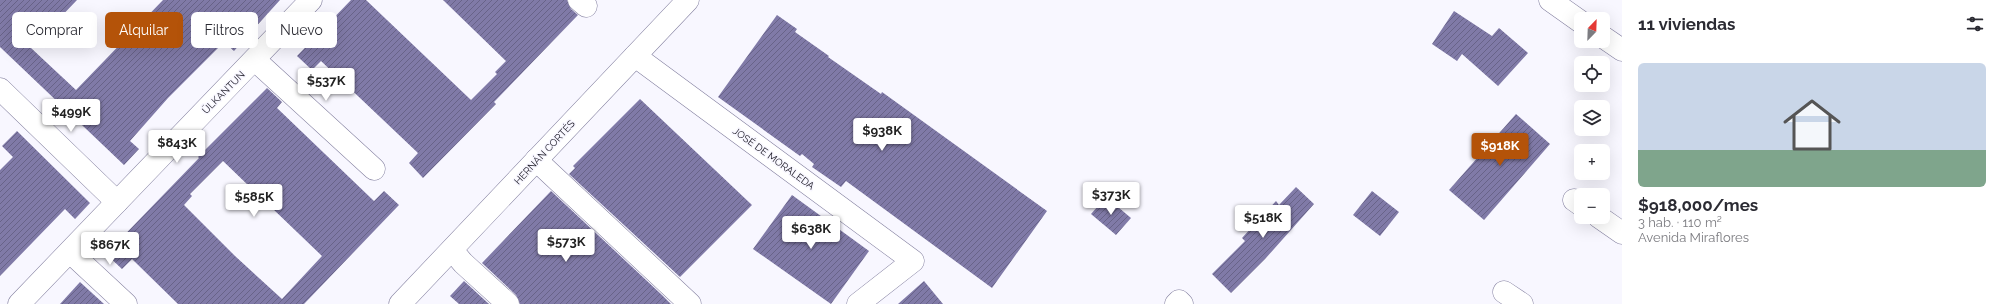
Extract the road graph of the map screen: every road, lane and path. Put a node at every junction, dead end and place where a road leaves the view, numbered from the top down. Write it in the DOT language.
graph roads {
  1 [pos="311,0"];
  2 [pos="688,0"];
  3 [pos="1550,0"];
  4 [pos="1574,17"];
  5 [pos="1610,42"];
  6 [pos="1622,50"];
  7 [pos="635,56"];
  8 [pos="255,60"];
  9 [pos="0,89"];
  10 [pos="536,160"];
  11 [pos="374,169"];
  12 [pos="118,202"];
  13 [pos="1608,224"];
  14 [pos="1622,234"];
  15 [pos="452,250"];
  16 [pos="70,252"];
  17 [pos="19,304"];
  18 [pos="126,304"];
  19 [pos="400,304"];
  20 [pos="508,304"];
  21 [pos="690,304"];
  22 [pos="858,304"];
  1 -- 8 [label="street, ÜLKANTUN"];
  2 -- 7 [label="street, HERNÁN CORTÉS"];
  3 -- 4 [label="street"];
  5 -- 6 [label="street"];
  7 -- 10 [label="street, HERNÁN CORTÉS"];
  7 -- 22 [label="street, JOSÉ DE MORALEDA"];
  8 -- 11 [label="street"];
  8 -- 12 [label="street, ÜLKANTUN"];
  9 -- 12 [label="street"];
  10 -- 15 [label="street, HERNÁN CORTÉS"];
  10 -- 21 [label="street"];
  12 -- 16 [label="street, ÜLKANTUN"];
  13 -- 14 [label="street"];
  15 -- 19 [label="street, HERNÁN CORTÉS"];
  15 -- 20 [label="street"];
  16 -- 17 [label="street, ÜLKANTUN"];
  16 -- 18 [label="street"];
}
